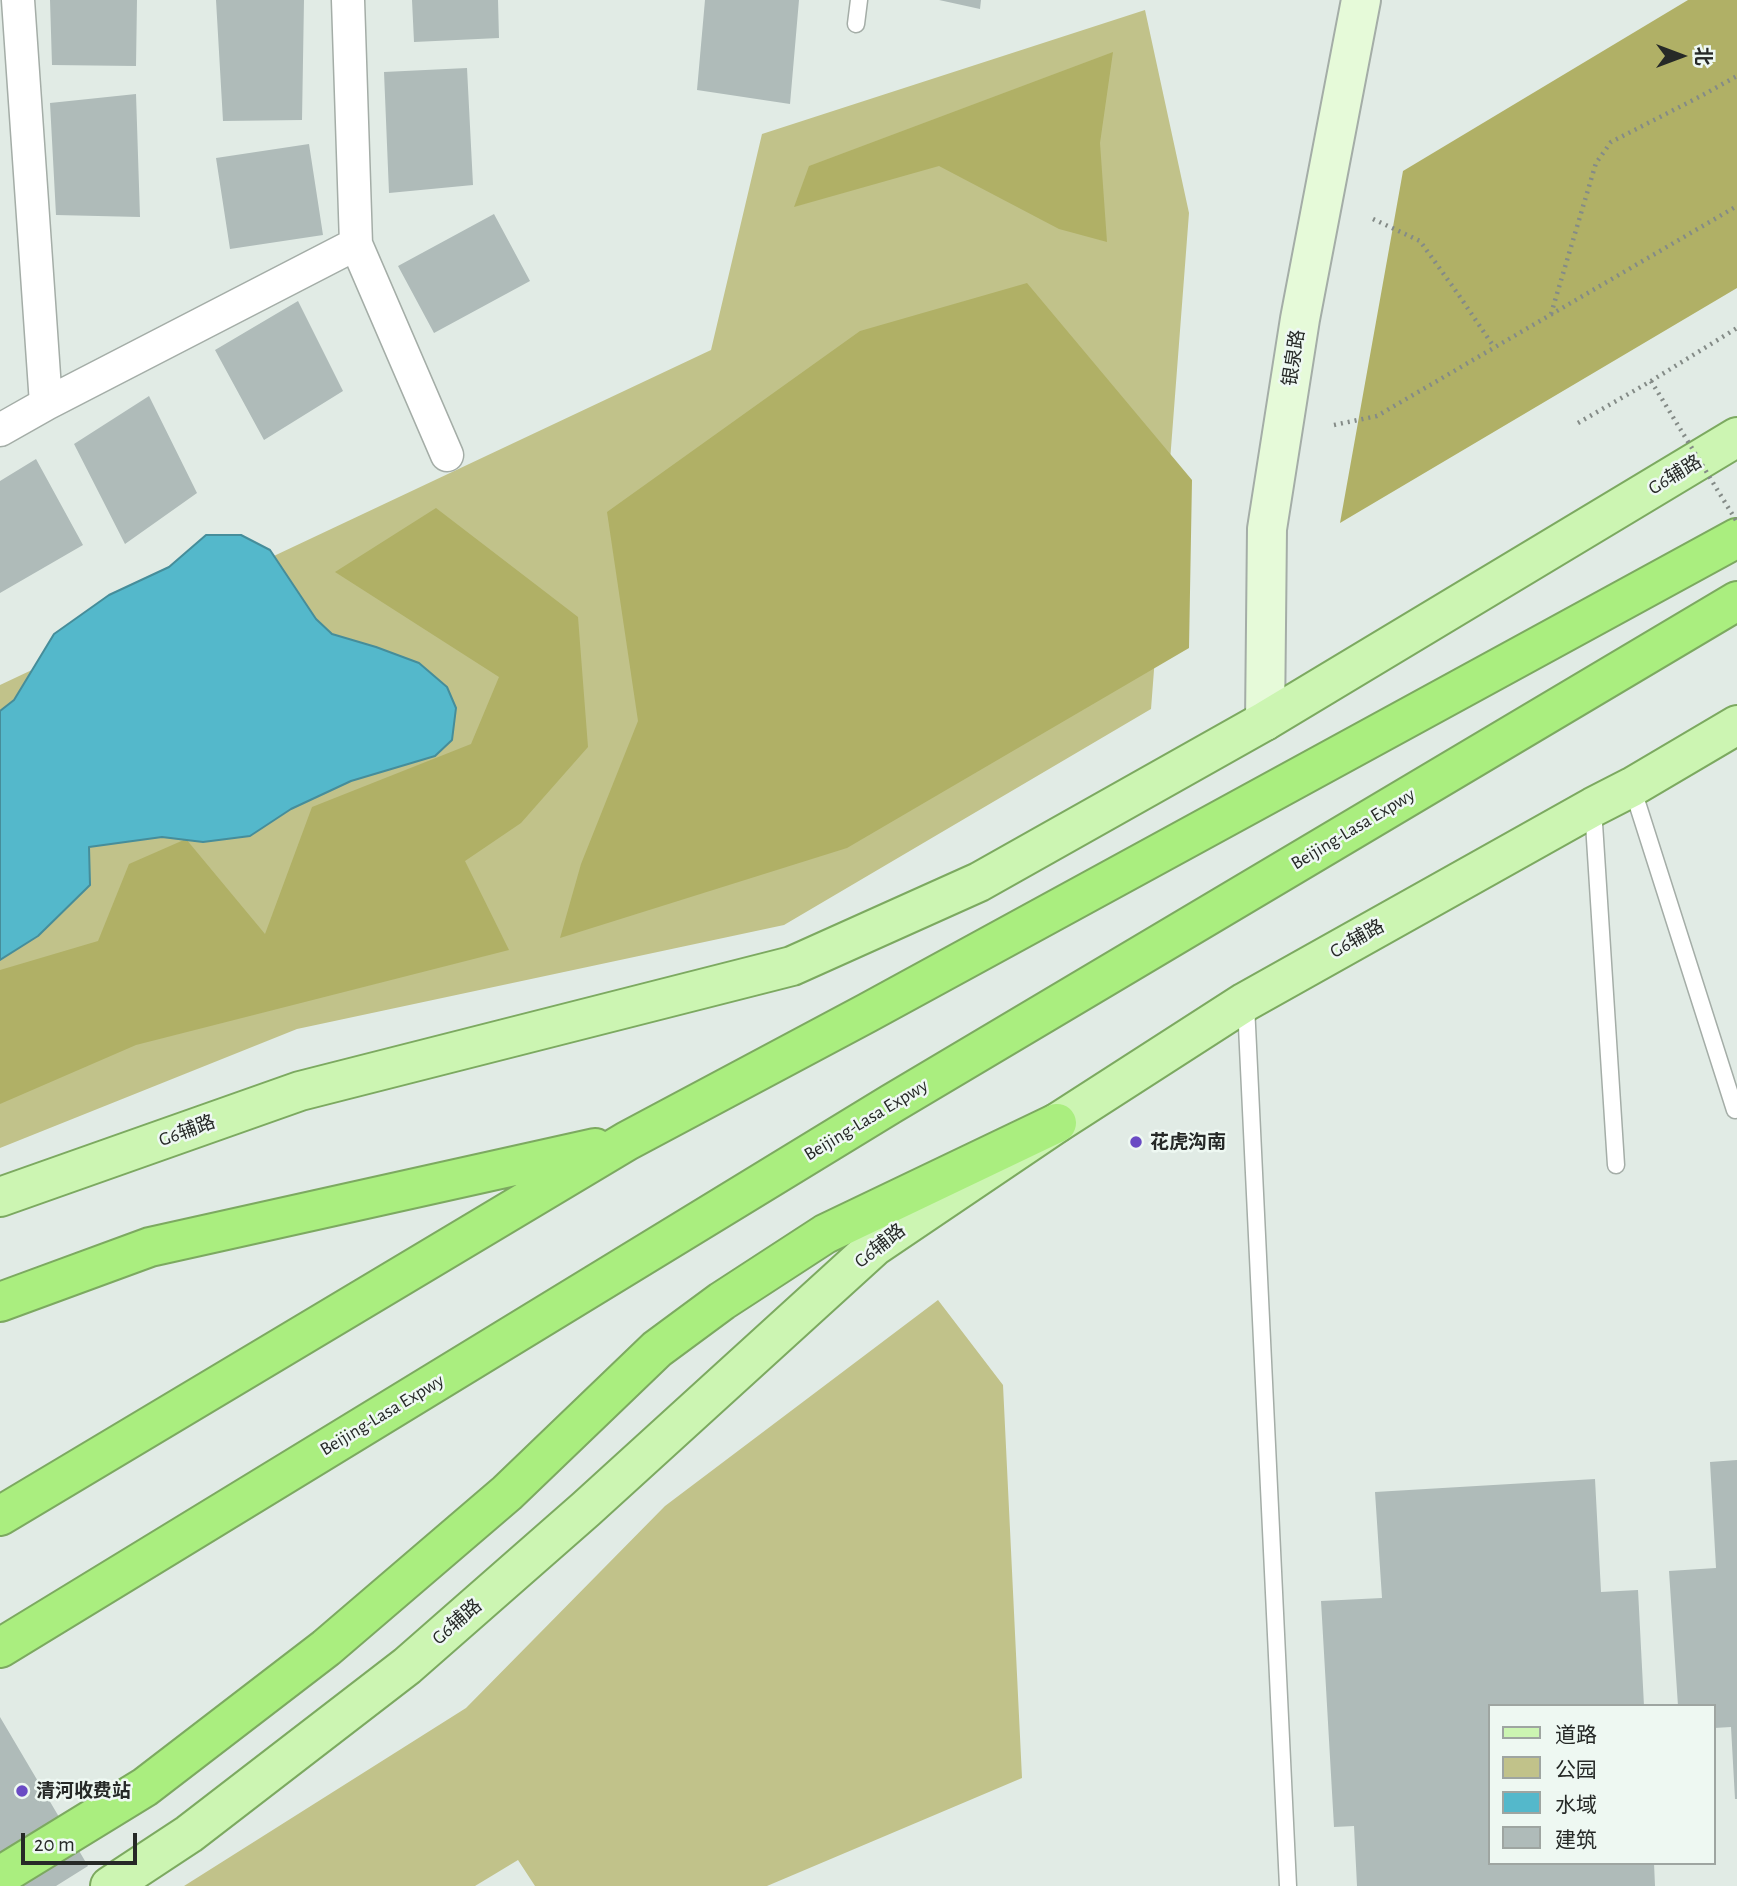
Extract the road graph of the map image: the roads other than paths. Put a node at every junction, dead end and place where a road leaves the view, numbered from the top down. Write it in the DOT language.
graph roads {
  1 [pos="18,0"];
  2 [pos="348,0"];
  3 [pos="859,0"];
  4 [pos="1361,0"];
  5 [pos="856,24"];
  6 [pos="356,244"];
  7 [pos="46,404"];
  8 [pos="0,430"];
  9 [pos="1737,437"];
  10 [pos="447,455"];
  11 [pos="1737,538"];
  12 [pos="1737,601"];
  13 [pos="1265,721"];
  14 [pos="1737,725"];
  15 [pos="1632,787"];
  16 [pos="1593,807"];
  17 [pos="1245,1002"];
  18 [pos="1735,1110"];
  19 [pos="1057,1123"];
  20 [pos="627,1140"];
  21 [pos="1616,1165"];
  22 [pos="0,1197"];
  23 [pos="150,1247"];
  24 [pos="0,1302"];
  25 [pos="0,1329"];
  26 [pos="0,1516"];
  27 [pos="0,1648"];
  28 [pos="0,1876"];
  29 [pos="110,1886"];
  30 [pos="1288,1886"];
  1 -- 7 [label="street"];
  2 -- 6 [label="street"];
  3 -- 5 [label="lane"];
  4 -- 13 [label="main road, 银泉路"];
  6 -- 7 [label="street"];
  6 -- 10 [label="street"];
  7 -- 8 [label="street"];
  9 -- 13 [label="main road, G6辅路"];
  11 -- 20 [label="highway"];
  12 -- 27 [label="highway, Beijing-Lasa Expwy"];
  13 -- 22 [label="main road, G6辅路"];
  14 -- 15 [label="main road, G6辅路"];
  15 -- 16 [label="main road, G6辅路"];
  15 -- 18 [label="lane"];
  16 -- 17 [label="main road, G6辅路"];
  16 -- 21 [label="lane"];
  17 -- 19 [label="main road, G6辅路"];
  17 -- 30 [label="lane"];
  19 -- 28 [label="highway"];
  19 -- 29 [label="main road, G6辅路"];
  20 -- 23 [label="highway"];
  20 -- 26 [label="highway"];
  23 -- 24 [label="highway"];
  23 -- 25 [label="highway"];
}
